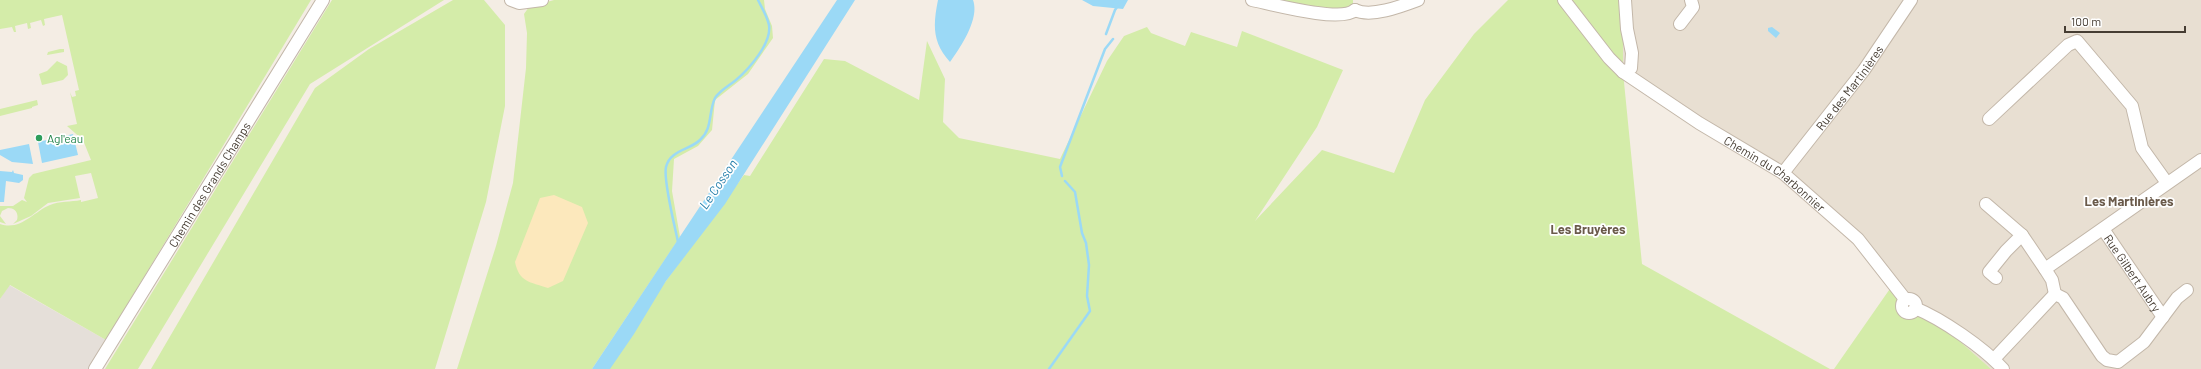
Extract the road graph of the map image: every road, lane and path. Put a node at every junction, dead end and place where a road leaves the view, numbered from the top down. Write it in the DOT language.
graph roads {
  1 [pos="323,0"];
  2 [pos="511,0"];
  3 [pos="542,0"];
  4 [pos="1252,0"];
  5 [pos="1418,0"];
  6 [pos="1564,0"];
  7 [pos="1625,0"];
  8 [pos="1690,0"];
  9 [pos="1912,0"];
  10 [pos="1357,5"];
  11 [pos="1680,24"];
  12 [pos="1622,72"];
  13 [pos="1989,118"];
  14 [pos="2201,160"];
  15 [pos="1783,173"];
  16 [pos="2167,184"];
  17 [pos="1986,204"];
  18 [pos="2103,229"];
  19 [pos="2022,235"];
  20 [pos="2045,269"];
  21 [pos="1996,278"];
  22 [pos="2187,290"];
  23 [pos="2055,294"];
  24 [pos="2163,317"];
  25 [pos="1994,359"];
  26 [pos="95,369"];
  27 [pos="2003,369"];
  1 -- 26 [label="street, Chemin des Grands Champs"];
  2 -- 3 [label="street"];
  4 -- 10 [label="street"];
  5 -- 10 [label="street"];
  6 -- 12 [label="street, Chemin du Charbonnier"];
  7 -- 12 [label="street"];
  8 -- 11 [label="street"];
  9 -- 15 [label="street, Rue des Martinières"];
  12 -- 15 [label="street, Chemin du Charbonnier"];
  13 -- 16 [label="street"];
  14 -- 16 [label="street"];
  15 -- 25 [label="street, Chemin du Charbonnier"];
  16 -- 18 [label="street"];
  17 -- 19 [label="street"];
  18 -- 20 [label="street"];
  18 -- 24 [label="street, Rue Gilbert Aubry"];
  19 -- 20 [label="street"];
  19 -- 21 [label="street"];
  20 -- 23 [label="street"];
  22 -- 24 [label="street, Rue Gilbert Aubry"];
  23 -- 24 [label="street, Rue Gilbert Aubry"];
  23 -- 25 [label="street"];
  25 -- 27 [label="street"];
}
